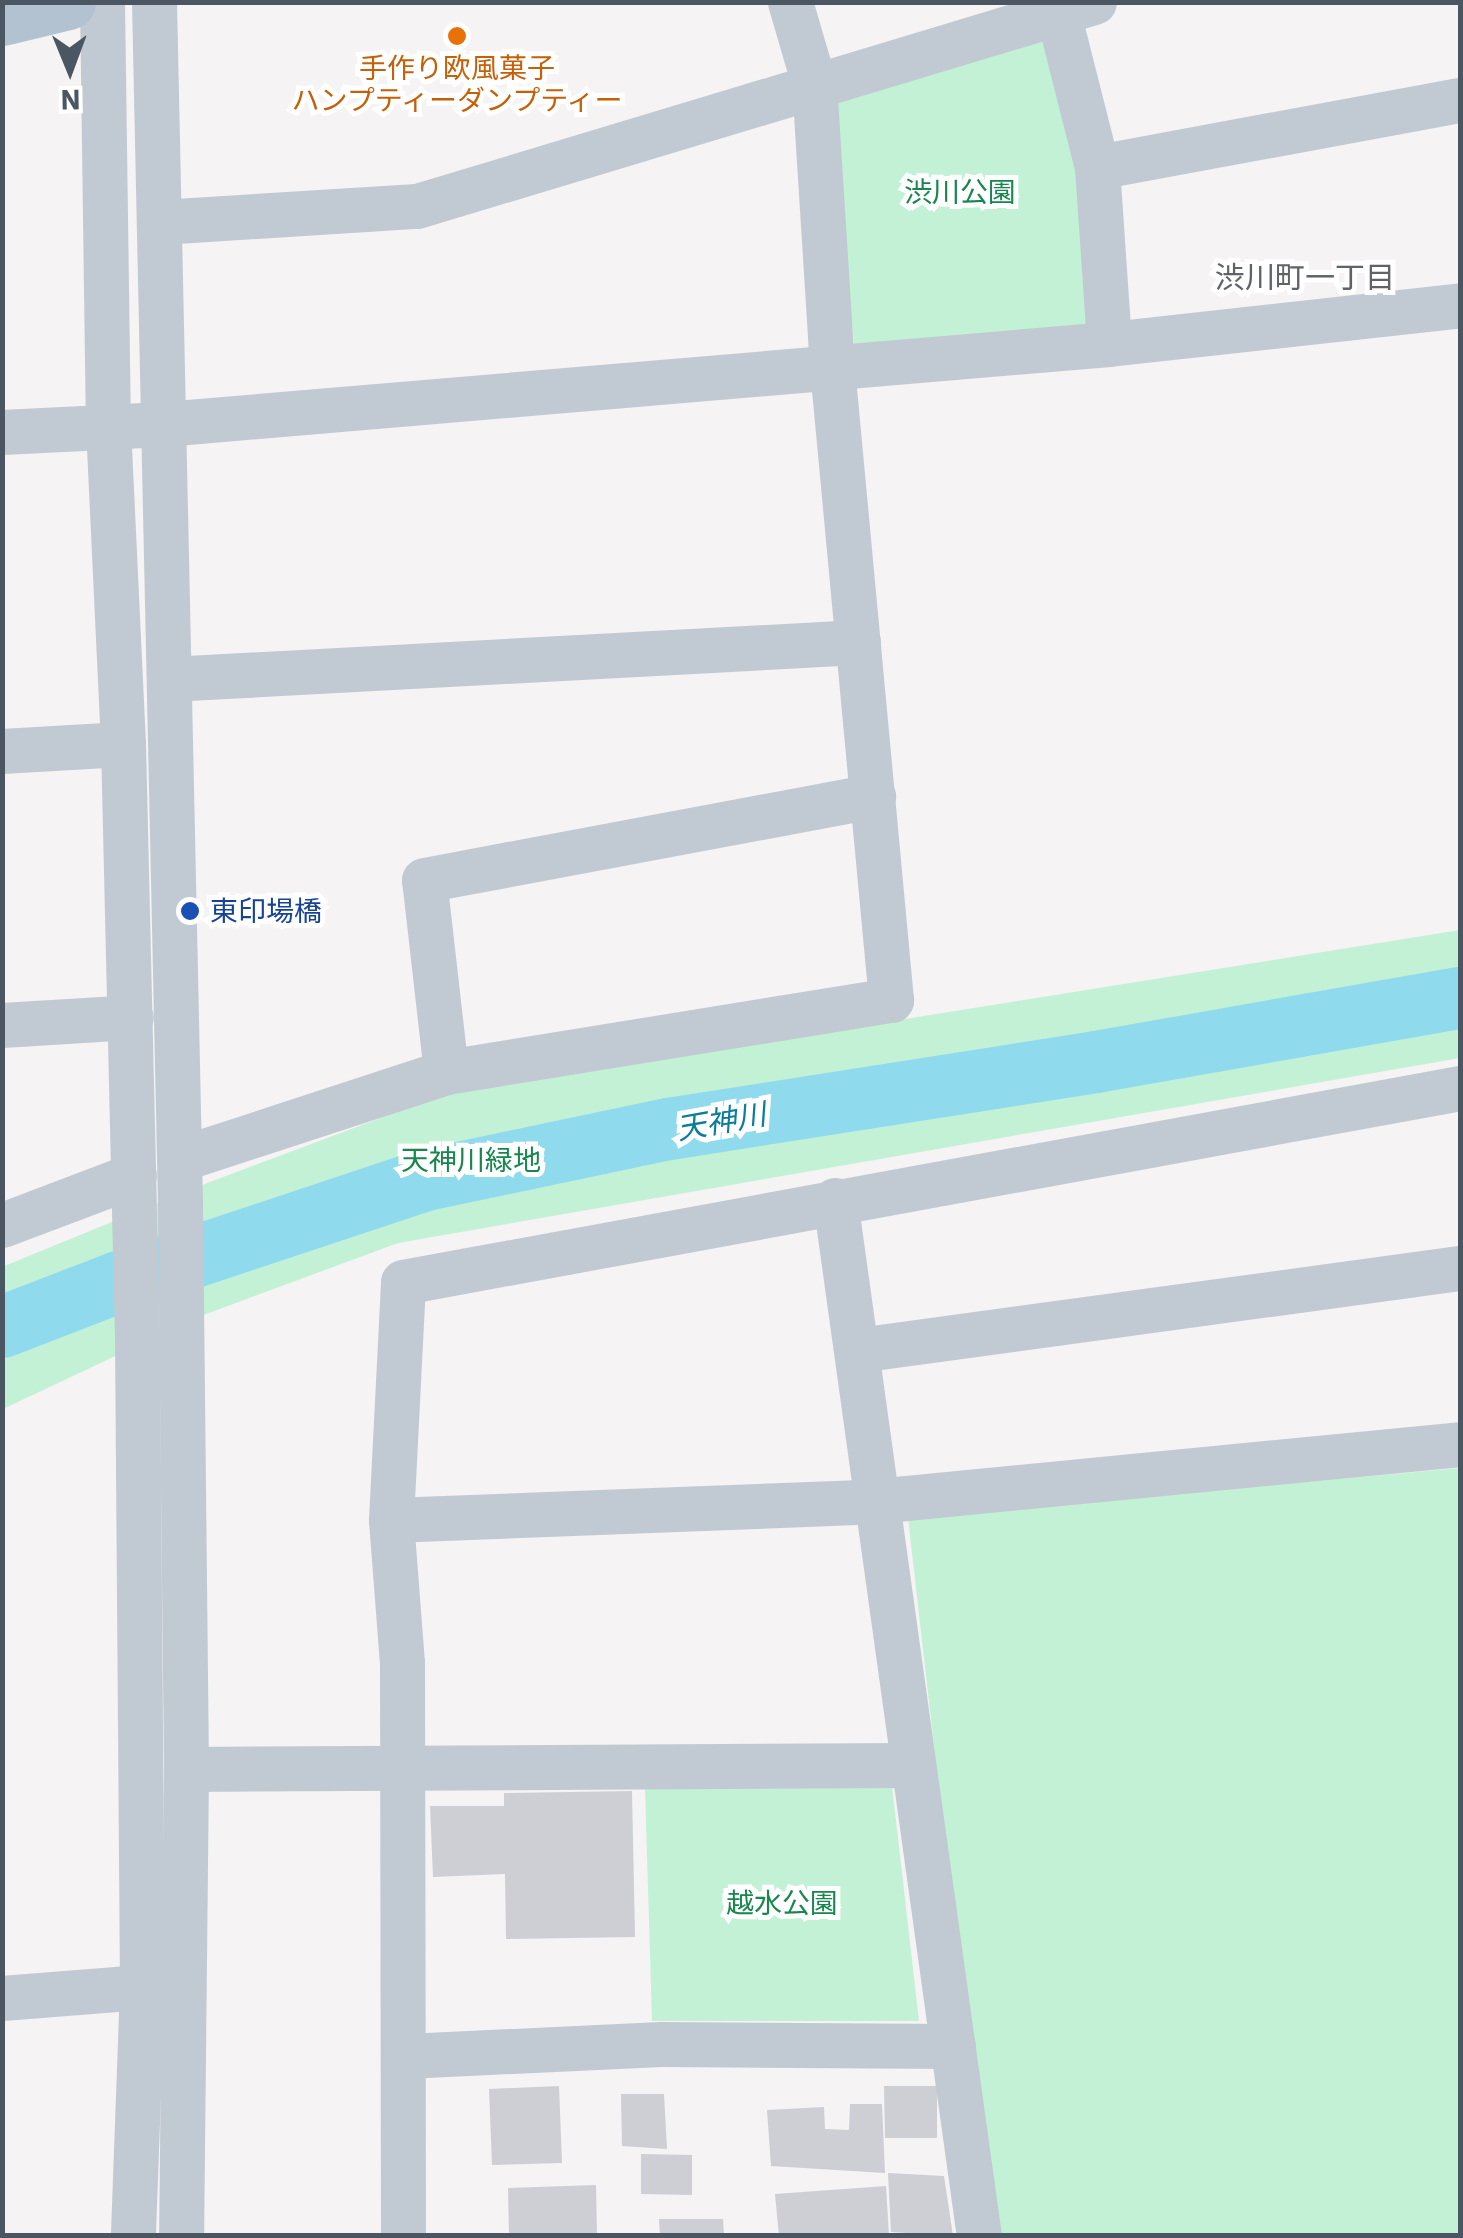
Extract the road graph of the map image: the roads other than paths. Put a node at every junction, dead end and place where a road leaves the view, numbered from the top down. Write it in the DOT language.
graph roads {
  1 [pos="68,2"];
  2 [pos="102,2"];
  3 [pos="154,2"];
  4 [pos="790,2"];
  5 [pos="1076,8"];
  6 [pos="2,18"];
  7 [pos="814,84"];
  8 [pos="1460,100"];
  9 [pos="1098,166"];
  10 [pos="160,222"];
  11 [pos="1460,305"];
  12 [pos="1109,344"];
  13 [pos="832,368"];
  14 [pos="164,424"];
  15 [pos="108,426"];
  16 [pos="2,432"];
  17 [pos="858,642"];
  18 [pos="169,679"];
  19 [pos="123,744"];
  20 [pos="2,752"];
  21 [pos="873,796"];
  22 [pos="131,1017"];
  23 [pos="2,1025"];
  24 [pos="446,1072"];
  25 [pos="1460,1088"];
  26 [pos="180,1160"];
  27 [pos="134,1175"];
  28 [pos="835,1200"];
  29 [pos="2,1225"];
  30 [pos="1460,1268"];
  31 [pos="858,1350"];
  32 [pos="1460,1444"];
  33 [pos="876,1501"];
  34 [pos="391,1520"];
  35 [pos="913,1765"];
  36 [pos="186,1769"];
  37 [pos="402,1770"];
  38 [pos="142,1987"];
  39 [pos="2,1998"];
  40 [pos="954,2046"];
  41 [pos="405,2056"];
  42 [pos="134,2236"];
  43 [pos="181,2236"];
  44 [pos="403,2236"];
  45 [pos="979,2236"];
  1 -- 6 [label="main road"];
  2 -- 15 [label="street"];
  3 -- 10 [label="street"];
  4 -- 7 [label="street"];
  5 -- 7 [label="street"];
  5 -- 9 [label="street"];
  7 -- 10 [label="street"];
  7 -- 13 [label="street"];
  8 -- 9 [label="street"];
  9 -- 12 [label="street"];
  10 -- 14 [label="street"];
  11 -- 12 [label="street"];
  12 -- 13 [label="street"];
  13 -- 14 [label="street"];
  13 -- 17 [label="street"];
  14 -- 15 [label="street"];
  14 -- 18 [label="street"];
  15 -- 16 [label="street"];
  15 -- 19 [label="street"];
  17 -- 18 [label="street"];
  17 -- 21 [label="street"];
  18 -- 26 [label="street"];
  19 -- 20 [label="street"];
  19 -- 22 [label="street"];
  21 -- 24 [label="street"];
  21 -- 24 [label="street"];
  22 -- 23 [label="street"];
  22 -- 27 [label="street"];
  24 -- 26 [label="street"];
  25 -- 28 [label="street"];
  26 -- 36 [label="street"];
  27 -- 29 [label="street"];
  27 -- 38 [label="street"];
  28 -- 31 [label="street"];
  28 -- 34 [label="street"];
  30 -- 31 [label="street"];
  31 -- 33 [label="street"];
  32 -- 33 [label="street"];
  33 -- 34 [label="street"];
  33 -- 35 [label="street"];
  34 -- 37 [label="street"];
  35 -- 37 [label="street"];
  35 -- 40 [label="street"];
  36 -- 37 [label="street"];
  36 -- 43 [label="street"];
  37 -- 41 [label="street"];
  38 -- 39 [label="street"];
  38 -- 42 [label="street"];
  40 -- 41 [label="street"];
  40 -- 45 [label="street"];
  41 -- 44 [label="street"];
}
